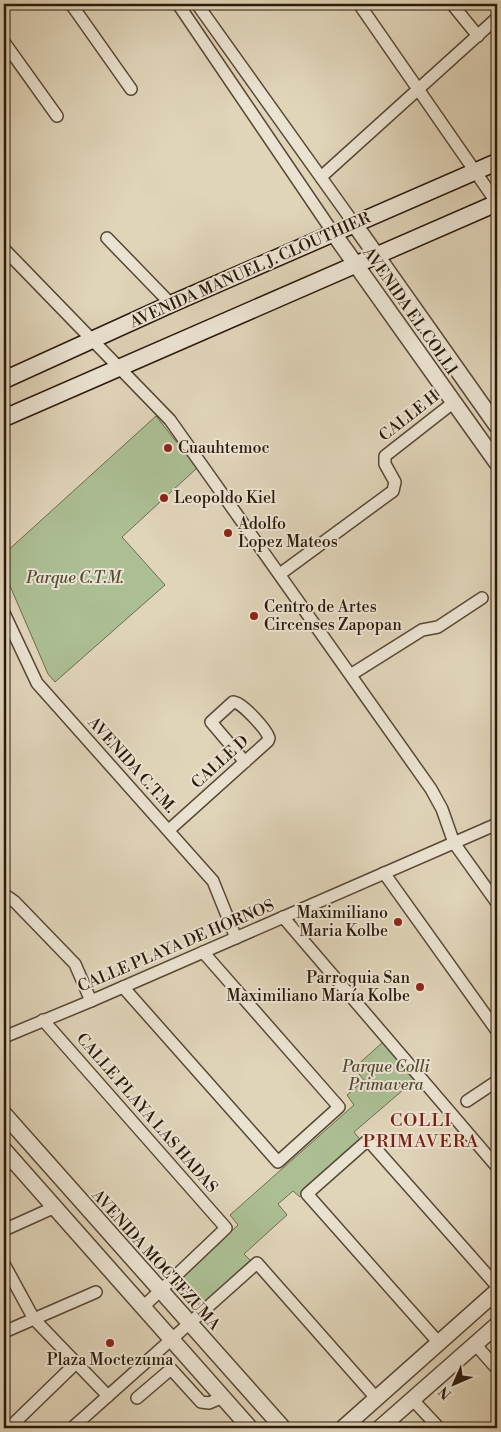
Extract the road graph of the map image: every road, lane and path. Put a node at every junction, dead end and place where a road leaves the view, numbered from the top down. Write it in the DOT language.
graph roads {
  1 [pos="71,4"];
  2 [pos="178,4"];
  3 [pos="197,4"];
  4 [pos="359,4"];
  5 [pos="452,4"];
  6 [pos="497,18"];
  7 [pos="478,36"];
  8 [pos="4,42"];
  9 [pos="131,89"];
  10 [pos="418,89"];
  11 [pos="57,116"];
  12 [pos="497,162"];
  13 [pos="476,172"];
  14 [pos="321,177"];
  15 [pos="497,203"];
  16 [pos="355,225"];
  17 [pos="334,234"];
  18 [pos="107,238"];
  19 [pos="4,248"];
  20 [pos="376,256"];
  21 [pos="356,265"];
  22 [pos="172,304"];
  23 [pos="92,340"];
  24 [pos="120,368"];
  25 [pos="4,380"];
  26 [pos="454,402"];
  27 [pos="4,418"];
  28 [pos="497,426"];
  29 [pos="497,463"];
  30 [pos="280,574"];
  31 [pos="482,598"];
  32 [pos="4,613"];
  33 [pos="352,674"];
  34 [pos="244,762"];
  35 [pos="497,824"];
  36 [pos="169,830"];
  37 [pos="454,843"];
  38 [pos="384,874"];
  39 [pos="6,898"];
  40 [pos="497,903"];
  41 [pos="283,918"];
  42 [pos="236,938"];
  43 [pos="202,952"];
  44 [pos="123,987"];
  45 [pos="90,1001"];
  46 [pos="43,1020"];
  47 [pos="497,1031"];
  48 [pos="4,1037"];
  49 [pos="497,1081"];
  50 [pos="467,1102"];
  51 [pos="4,1114"];
  52 [pos="4,1150"];
  53 [pos="497,1167"];
  54 [pos="55,1207"];
  55 [pos="4,1230"];
  56 [pos="4,1264"];
  57 [pos="497,1286"];
  58 [pos="160,1291"];
  59 [pos="497,1291"];
  60 [pos="96,1292"];
  61 [pos="143,1307"];
  62 [pos="34,1319"];
  63 [pos="189,1323"];
  64 [pos="497,1325"];
  65 [pos="4,1332"];
  66 [pos="172,1338"];
  67 [pos="439,1343"];
  68 [pos="475,1344"];
  69 [pos="76,1363"];
  70 [pos="497,1369"];
  71 [pos="108,1396"];
  72 [pos="223,1396"];
  73 [pos="137,1398"];
  74 [pos="376,1399"];
  75 [pos="413,1400"];
  76 [pos="243,1426"];
  77 [pos="9,1428"];
  78 [pos="72,1428"];
  79 [pos="283,1428"];
  80 [pos="343,1428"];
  81 [pos="380,1428"];
  82 [pos="439,1428"];
  1 -- 9 [label="street"];
  2 -- 17 [label="street, AVENIDA EL COLLI"];
  3 -- 14 [label="street, AVENIDA EL COLLI"];
  4 -- 10 [label="street"];
  5 -- 7 [label="street"];
  6 -- 7 [label="street"];
  7 -- 10 [label="street"];
  8 -- 11 [label="street"];
  10 -- 13 [label="street"];
  10 -- 14 [label="street"];
  12 -- 13 [label="main road, AVENIDA MANUEL J. CLOUTHIER"];
  13 -- 15 [label="street"];
  13 -- 16 [label="main road, AVENIDA MANUEL J. CLOUTHIER"];
  14 -- 16 [label="street, AVENIDA EL COLLI"];
  15 -- 20 [label="main road"];
  16 -- 17 [label="main road, AVENIDA MANUEL J. CLOUTHIER"];
  16 -- 20 [label="street, AVENIDA EL COLLI"];
  17 -- 21 [label="street, AVENIDA EL COLLI"];
  17 -- 22 [label="main road, AVENIDA MANUEL J. CLOUTHIER"];
  18 -- 22 [label="street"];
  19 -- 23 [label="street"];
  20 -- 21 [label="main road"];
  20 -- 28 [label="street, AVENIDA EL COLLI"];
  21 -- 24 [label="main road"];
  21 -- 26 [label="street, AVENIDA EL COLLI"];
  22 -- 23 [label="main road, AVENIDA MANUEL J. CLOUTHIER"];
  23 -- 24 [label="street"];
  23 -- 25 [label="main road, AVENIDA MANUEL J. CLOUTHIER"];
  24 -- 27 [label="main road"];
  24 -- 30 [label="street"];
  26 -- 29 [label="street, AVENIDA EL COLLI"];
  26 -- 30 [label="street, CALLE H"];
  30 -- 33 [label="street"];
  31 -- 33 [label="street"];
  32 -- 36 [label="street, AVENIDA C.T.M."];
  33 -- 37 [label="street"];
  34 -- 34 [label="street, CALLE D"];
  34 -- 36 [label="street, CALLE D"];
  35 -- 37 [label="street, CALLE PLAYA DE HORNOS"];
  36 -- 42 [label="street, AVENIDA C.T.M."];
  37 -- 38 [label="street, CALLE PLAYA DE HORNOS"];
  37 -- 40 [label="street"];
  38 -- 41 [label="street, CALLE PLAYA DE HORNOS"];
  38 -- 47 [label="street"];
  39 -- 45 [label="street"];
  41 -- 42 [label="street, CALLE PLAYA DE HORNOS"];
  41 -- 53 [label="street"];
  42 -- 43 [label="street, CALLE PLAYA DE HORNOS"];
  43 -- 44 [label="street, CALLE PLAYA DE HORNOS"];
  43 -- 44 [label="street"];
  44 -- 45 [label="street, CALLE PLAYA DE HORNOS"];
  45 -- 46 [label="street, CALLE PLAYA DE HORNOS"];
  46 -- 48 [label="street, CALLE PLAYA DE HORNOS"];
  46 -- 58 [label="street, CALLE PLAYA LAS HADAS"];
  49 -- 50 [label="street"];
  51 -- 58 [label="street, AVENIDA MOCTEZUMA"];
  52 -- 54 [label="street"];
  54 -- 55 [label="street"];
  54 -- 61 [label="street"];
  56 -- 62 [label="street"];
  57 -- 67 [label="street"];
  58 -- 61 [label="street"];
  58 -- 63 [label="street, AVENIDA MOCTEZUMA"];
  59 -- 67 [label="street"];
  60 -- 62 [label="street"];
  61 -- 66 [label="street"];
  62 -- 65 [label="street"];
  62 -- 69 [label="street"];
  63 -- 66 [label="street"];
  63 -- 74 [label="street"];
  63 -- 79 [label="street, AVENIDA MOCTEZUMA"];
  64 -- 68 [label="street"];
  66 -- 71 [label="street"];
  66 -- 72 [label="street"];
  67 -- 74 [label="street"];
  68 -- 70 [label="street"];
  68 -- 75 [label="street"];
  69 -- 71 [label="street"];
  69 -- 77 [label="street"];
  71 -- 78 [label="street"];
  72 -- 73 [label="street"];
  72 -- 76 [label="street"];
  74 -- 80 [label="street"];
  75 -- 81 [label="street"];
  75 -- 82 [label="street"];
}
